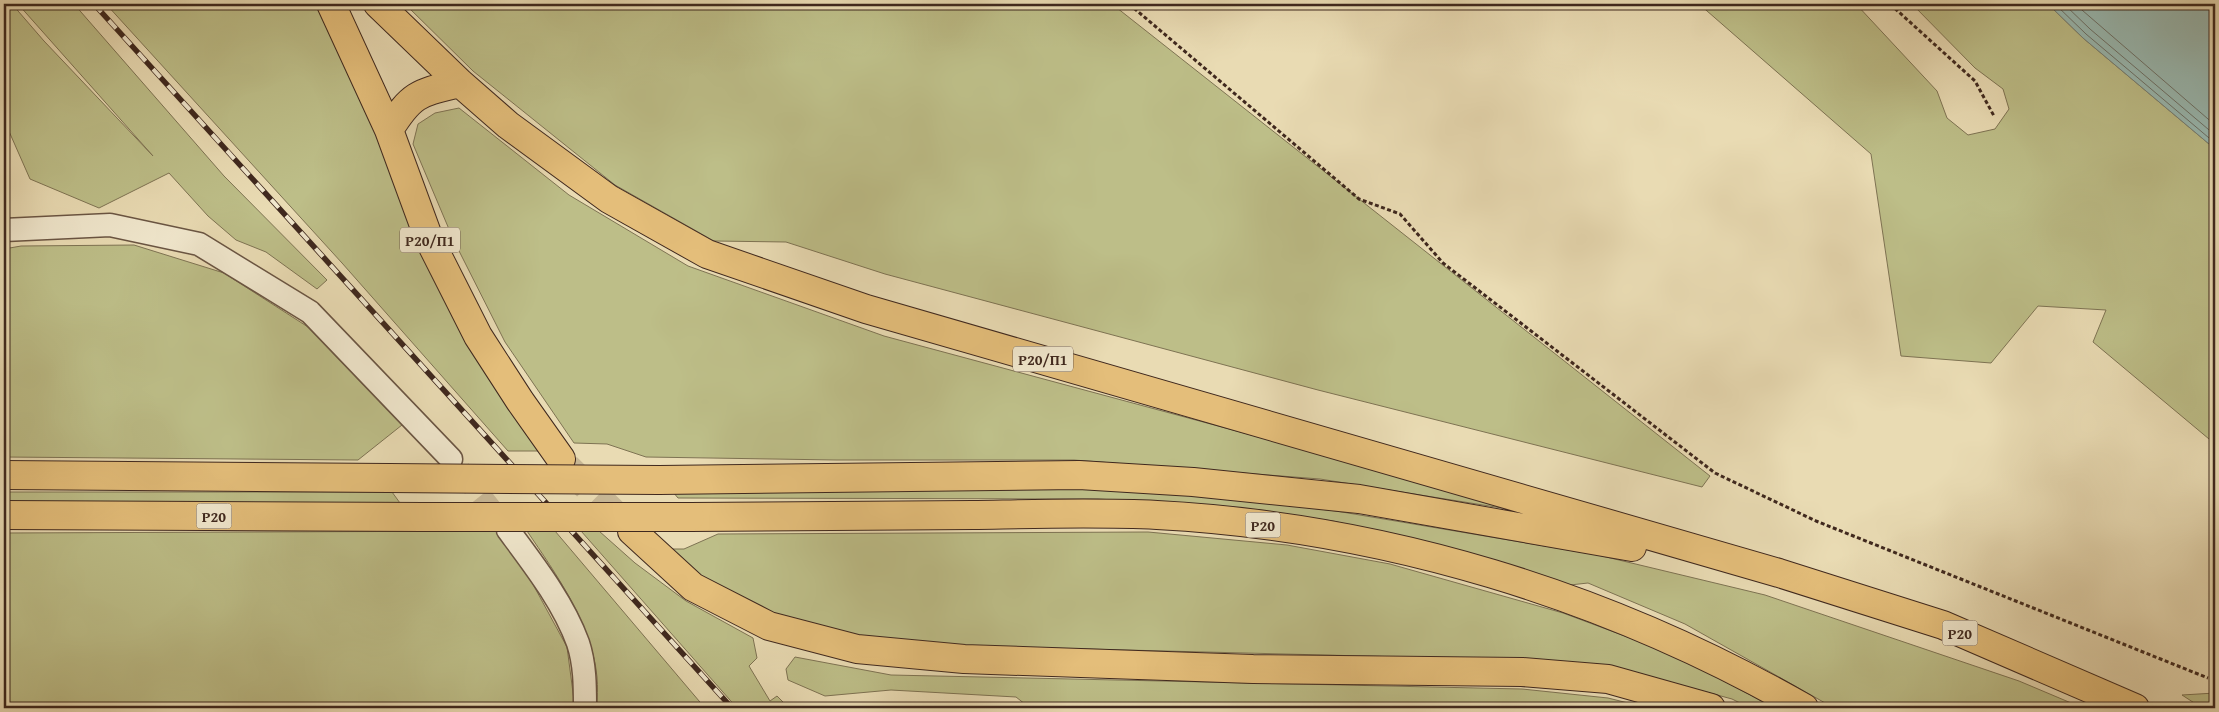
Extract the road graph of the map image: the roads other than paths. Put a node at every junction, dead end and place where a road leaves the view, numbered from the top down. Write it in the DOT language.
graph roads {
  1 [pos="331,4"];
  2 [pos="378,4"];
  3 [pos="460,83"];
  4 [pos="389,130"];
  5 [pos="4,230"];
  6 [pos="451,459"];
  7 [pos="561,459"];
  8 [pos="4,475"];
  9 [pos="4,515"];
  10 [pos="508,530"];
  11 [pos="632,531"];
  12 [pos="1779,573"];
  13 [pos="586,708"];
  14 [pos="1711,708"];
  15 [pos="1804,708"];
  16 [pos="2135,708"];
  1 -- 4 [label="main road, Р20/П1"];
  2 -- 3 [label="main road, Р20/П1"];
  3 -- 4 [label="main road"];
  3 -- 12 [label="main road, Р20/П1"];
  4 -- 7 [label="main road, Р20/П1"];
  5 -- 6 [label="street"];
  8 -- 12 [label="main road, Р20, bridge"];
  9 -- 15 [label="main road, Р20, bridge"];
  10 -- 13 [label="street"];
  11 -- 14 [label="main road"];
  12 -- 16 [label="main road, Р20"];
}
